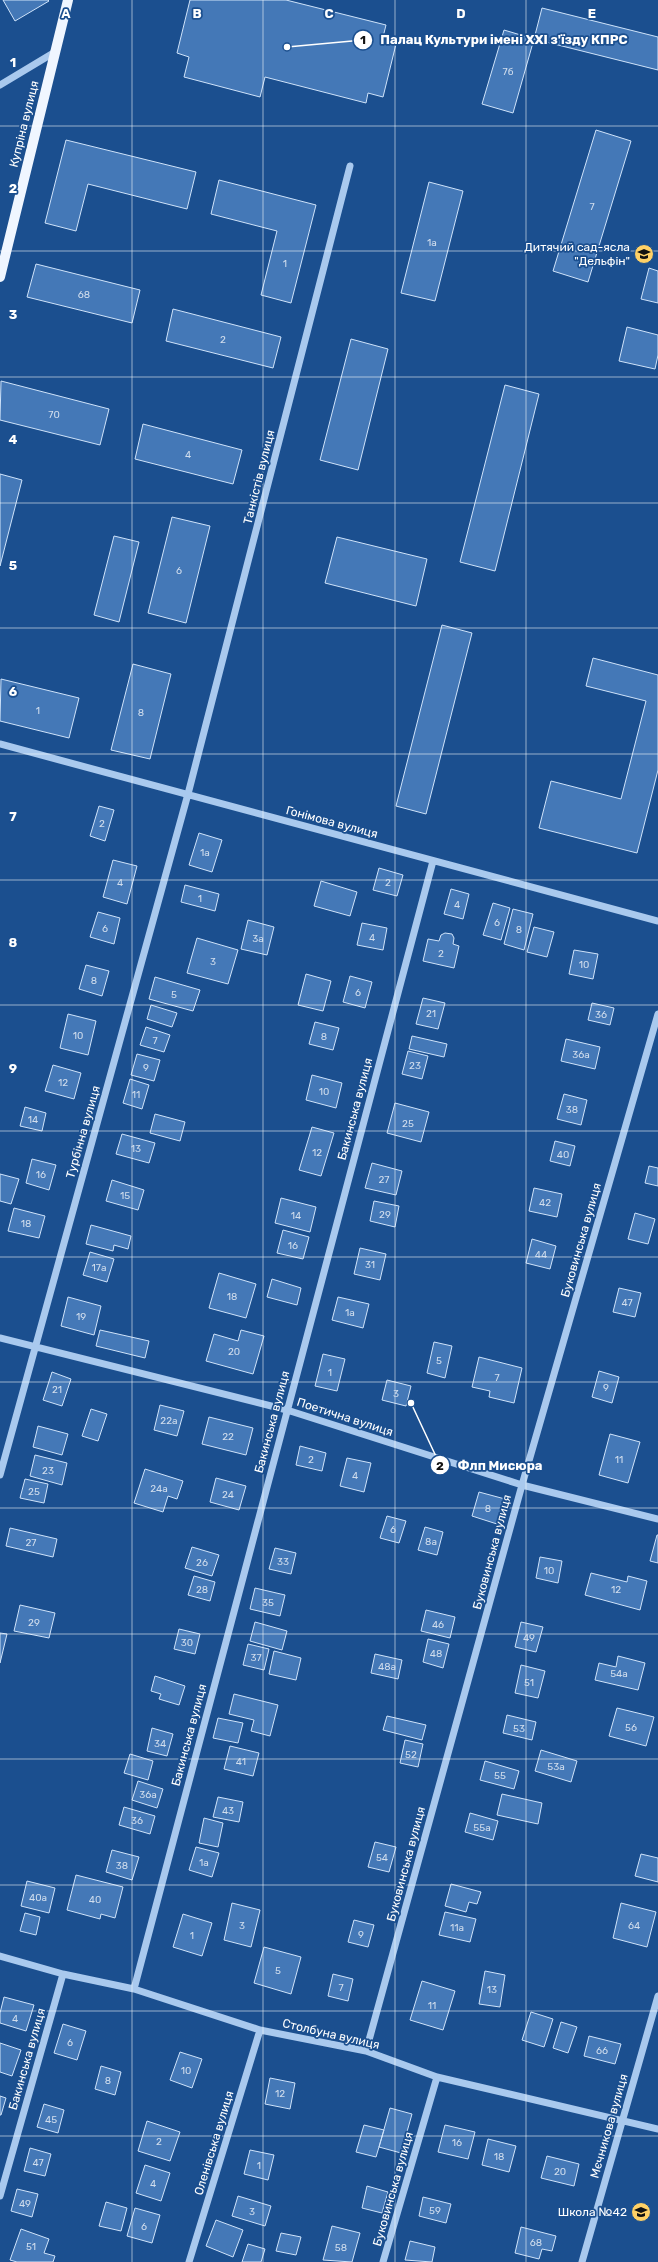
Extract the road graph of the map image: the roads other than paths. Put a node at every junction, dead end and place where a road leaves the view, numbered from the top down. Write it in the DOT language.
graph roads {
  1 [pos="68,0"];
  2 [pos="55,52"];
  3 [pos="0,86"];
  4 [pos="350,166"];
  5 [pos="0,277"];
  6 [pos="0,744"];
  7 [pos="188,794"];
  8 [pos="433,861"];
  9 [pos="658,921"];
  10 [pos="658,1014"];
  11 [pos="0,1338"];
  12 [pos="35,1347"];
  13 [pos="287,1410"];
  14 [pos="0,1475"];
  15 [pos="522,1485"];
  16 [pos="658,1519"];
  17 [pos="0,1956"];
  18 [pos="63,1974"];
  19 [pos="134,1989"];
  20 [pos="658,1996"];
  21 [pos="260,2030"];
  22 [pos="366,2051"];
  23 [pos="437,2077"];
  24 [pos="622,2120"];
  25 [pos="658,2129"];
  26 [pos="0,2196"];
  27 [pos="189,2262"];
  28 [pos="383,2262"];
  29 [pos="582,2262"];
  1 -- 2 [label="main road, Купріна вулиця"];
  2 -- 3 [label="street"];
  2 -- 5 [label="main road, Купріна вулиця"];
  4 -- 7 [label="street, Танкістів вулиця"];
  6 -- 7 [label="street, Гонімова вулиця"];
  7 -- 8 [label="street, Гонімова вулиця"];
  7 -- 12 [label="street, Турбінна вулиця"];
  8 -- 9 [label="street, Гонімова вулиця"];
  8 -- 13 [label="street, Бакинська вулиця"];
  10 -- 15 [label="street, Буковинська вулиця"];
  11 -- 12 [label="street, Поетична вулиця"];
  12 -- 13 [label="street, Поетична вулиця"];
  12 -- 14 [label="street, Турбінна вулиця"];
  13 -- 15 [label="street, Поетична вулиця"];
  13 -- 19 [label="street, Бакинська вулиця"];
  15 -- 16 [label="street, Поетична вулиця"];
  15 -- 22 [label="street, Буковинська вулиця"];
  17 -- 18 [label="street, Столбуна вулиця"];
  18 -- 19 [label="street, Столбуна вулиця"];
  18 -- 26 [label="street, Бакинська вулиця"];
  19 -- 21 [label="street, Столбуна вулиця"];
  20 -- 24 [label="street, Мєчникова вулиця"];
  21 -- 22 [label="street, Столбуна вулиця"];
  21 -- 27 [label="street, Оленівська вулиця"];
  22 -- 23 [label="street, Столбуна вулиця"];
  23 -- 24 [label="street, Столбуна вулиця"];
  23 -- 28 [label="street, Буковинська вулиця"];
  24 -- 25 [label="street, Столбуна вулиця"];
  24 -- 29 [label="street, Мєчникова вулиця"];
}
